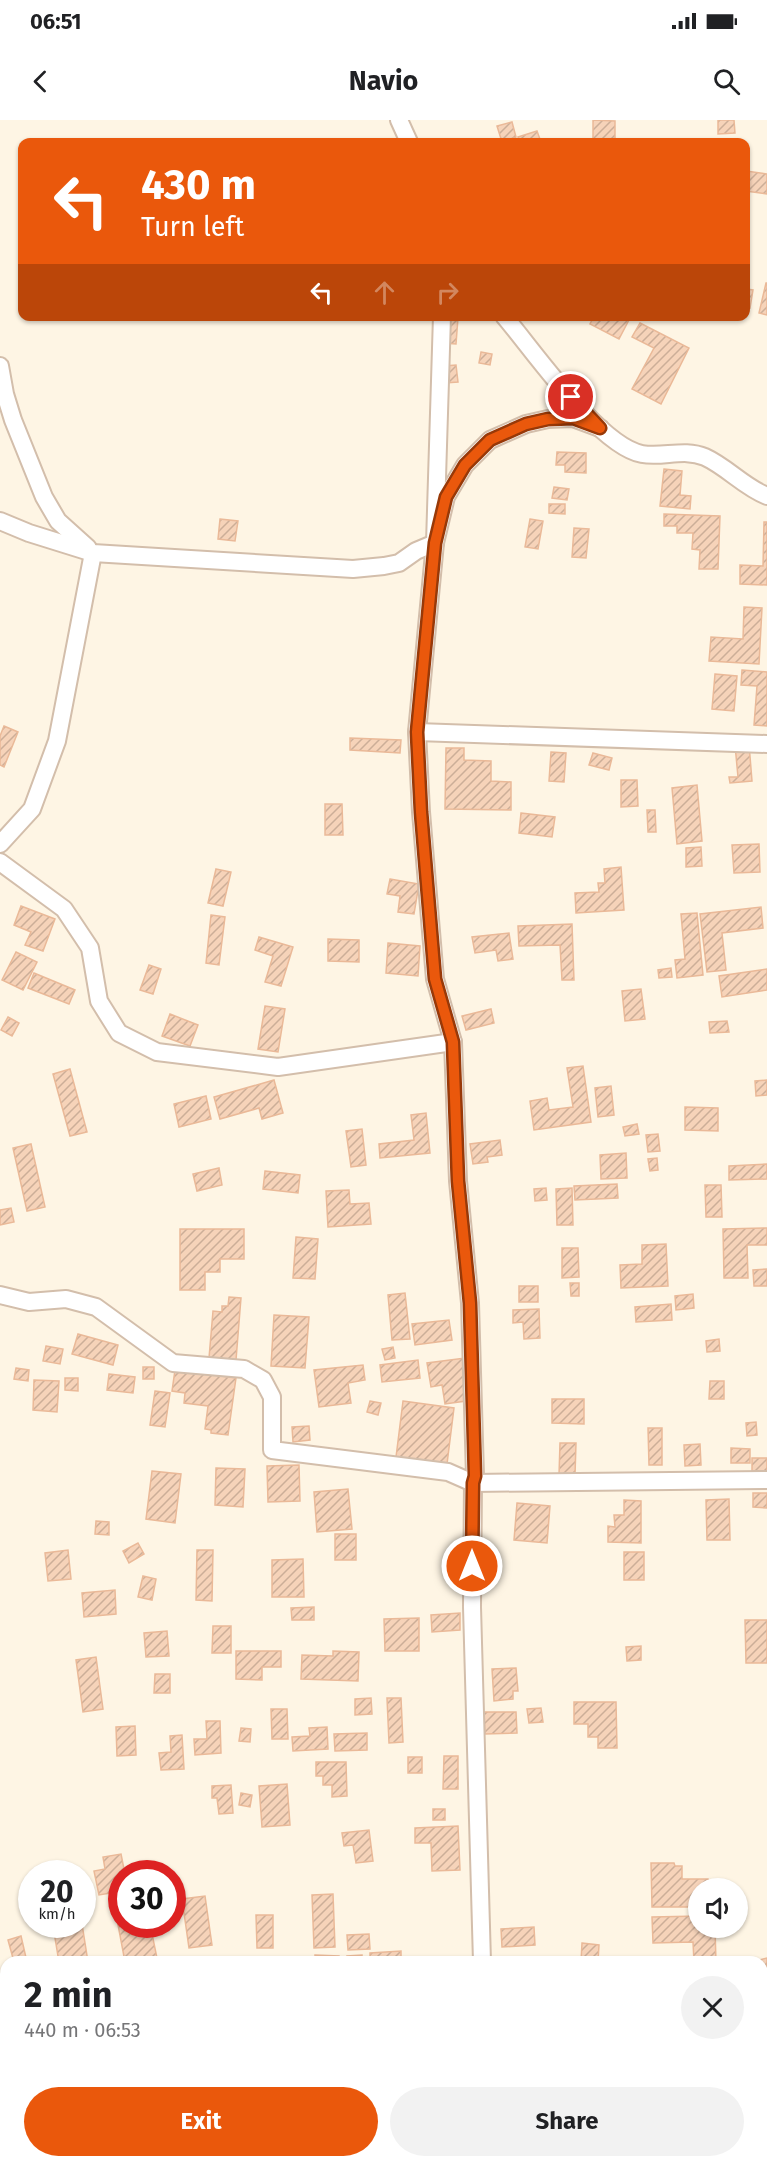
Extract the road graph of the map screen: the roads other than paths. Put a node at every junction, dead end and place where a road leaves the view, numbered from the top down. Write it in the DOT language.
graph roads {
  1 [pos="399,120"];
  2 [pos="407,138"];
  3 [pos="442,321"];
  4 [pos="508,321"];
  5 [pos="0,366"];
  6 [pos="600,428"];
  7 [pos="767,496"];
  8 [pos="0,521"];
  9 [pos="435,543"];
  10 [pos="93,553"];
  11 [pos="417,732"];
  12 [pos="767,744"];
  13 [pos="0,844"];
  14 [pos="0,862"];
  15 [pos="453,1042"];
  16 [pos="0,1295"];
  17 [pos="767,1480"];
  18 [pos="473,1483"];
  19 [pos="482,1956"];
  1 -- 2 [label="street"];
  3 -- 9 [label="street"];
  4 -- 6 [label="street"];
  5 -- 10 [label="street"];
  6 -- 7 [label="street"];
  6 -- 9 [label="street"];
  8 -- 10 [label="street"];
  9 -- 10 [label="street"];
  9 -- 11 [label="street"];
  10 -- 13 [label="street"];
  11 -- 12 [label="street"];
  11 -- 15 [label="street"];
  14 -- 15 [label="street"];
  15 -- 18 [label="street"];
  16 -- 18 [label="street"];
  17 -- 18 [label="street"];
  18 -- 19 [label="street"];
}
